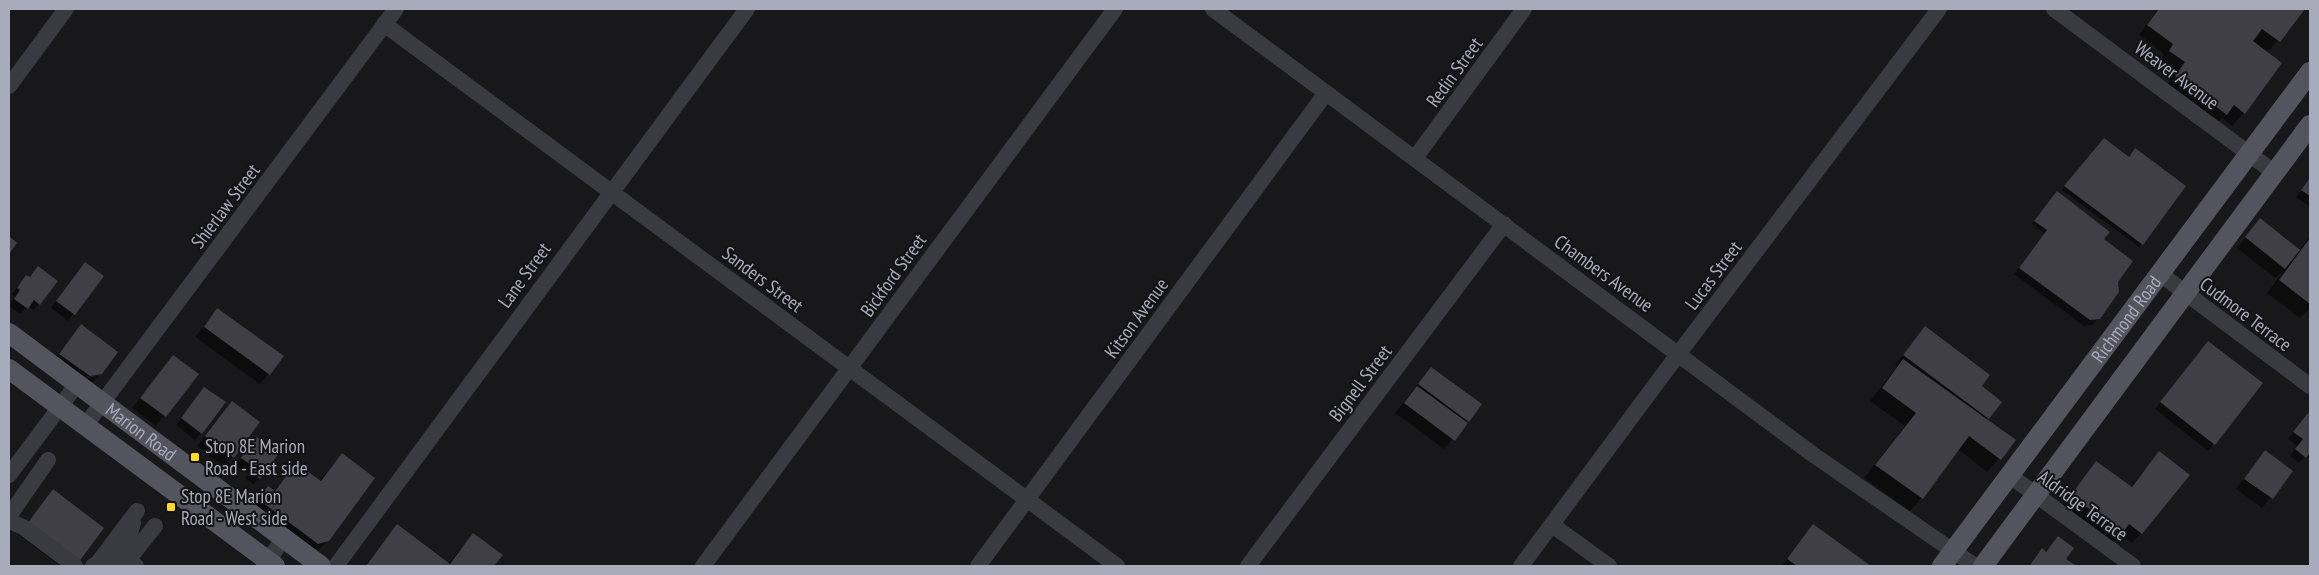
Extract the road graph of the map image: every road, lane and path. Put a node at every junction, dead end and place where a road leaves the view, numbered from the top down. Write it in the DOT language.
graph roads {
  1 [pos="66,9"];
  2 [pos="396,9"];
  3 [pos="747,9"];
  4 [pos="1114,9"];
  5 [pos="1213,9"];
  6 [pos="1524,9"];
  7 [pos="1939,9"];
  8 [pos="2054,9"];
  9 [pos="384,24"];
  10 [pos="2310,72"];
  11 [pos="9,86"];
  12 [pos="1326,93"];
  13 [pos="2310,125"];
  14 [pos="2249,154"];
  15 [pos="1416,158"];
  16 [pos="2275,173"];
  17 [pos="611,191"];
  18 [pos="1504,224"];
  19 [pos="2159,273"];
  20 [pos="2185,293"];
  21 [pos="9,333"];
  22 [pos="1679,353"];
  23 [pos="849,368"];
  24 [pos="9,370"];
  25 [pos="77,384"];
  26 [pos="2310,386"];
  27 [pos="103,404"];
  28 [pos="59,407"];
  29 [pos="85,426"];
  30 [pos="48,460"];
  31 [pos="9,475"];
  32 [pos="2009,476"];
  33 [pos="2036,494"];
  34 [pos="1028,499"];
  35 [pos="9,516"];
  36 [pos="9,522"];
  37 [pos="1552,525"];
  38 [pos="155,526"];
  39 [pos="284,538"];
  40 [pos="1948,559"];
  41 [pos="269,564"];
  42 [pos="75,566"];
  43 [pos="92,566"];
  44 [pos="110,566"];
  45 [pos="136,566"];
  46 [pos="321,566"];
  47 [pos="336,566"];
  48 [pos="703,566"];
  49 [pos="978,566"];
  50 [pos="1117,566"];
  51 [pos="1248,566"];
  52 [pos="1521,566"];
  53 [pos="1609,566"];
  54 [pos="1975,566"];
  55 [pos="1983,566"];
  56 [pos="2133,566"];
  1 -- 11 [label="street"];
  2 -- 9 [label="street, Shierlaw Street"];
  3 -- 17 [label="street, Lane Street"];
  4 -- 23 [label="street, Bickford Street"];
  5 -- 12 [label="street, Chambers Avenue"];
  6 -- 15 [label="street, Redin Street"];
  7 -- 22 [label="street, Lucas Street"];
  8 -- 14 [label="street, Weaver Avenue"];
  9 -- 17 [label="street, Sanders Street"];
  9 -- 27 [label="street, Shierlaw Street"];
  10 -- 14 [label="main road, Richmond Road"];
  12 -- 15 [label="street, Chambers Avenue"];
  12 -- 34 [label="street, Kitson Avenue"];
  13 -- 16 [label="main road, Richmond Road"];
  14 -- 16 [label="street, Weaver Avenue"];
  14 -- 19 [label="main road, Richmond Road"];
  15 -- 18 [label="street, Chambers Avenue"];
  16 -- 20 [label="main road, Richmond Road"];
  17 -- 23 [label="street, Sanders Street"];
  17 -- 47 [label="street, Lane Street"];
  18 -- 22 [label="street, Chambers Avenue"];
  18 -- 51 [label="street, Bignell Street"];
  19 -- 20 [label="street, Cudmore Terrace"];
  19 -- 32 [label="main road, Richmond Road"];
  20 -- 26 [label="street, Cudmore Terrace"];
  20 -- 33 [label="main road, Richmond Road"];
  21 -- 25 [label="main road, Marion Road"];
  22 -- 37 [label="street, Lucas Street"];
  22 -- 40 [label="street, Chambers Avenue"];
  23 -- 34 [label="street, Sanders Street"];
  23 -- 48 [label="street, Bickford Street"];
  24 -- 28 [label="main road, Marion Road"];
  25 -- 27 [label="main road, Marion Road"];
  25 -- 28 [label="street"];
  27 -- 29 [label="street, Shierlaw Street"];
  27 -- 39 [label="main road, Marion Road"];
  28 -- 29 [label="main road, Marion Road"];
  28 -- 31 [label="street"];
  29 -- 41 [label="main road, Marion Road"];
  30 -- 35 [label="street"];
  32 -- 33 [label="street, Aldridge Terrace"];
  32 -- 40 [label="main road, Richmond Road"];
  33 -- 55 [label="main road, Richmond Road"];
  33 -- 56 [label="street, Aldridge Terrace"];
  34 -- 49 [label="street, Kitson Avenue"];
  34 -- 50 [label="street, Sanders Street"];
  36 -- 42 [label="street"];
  37 -- 52 [label="street, Lucas Street"];
  37 -- 53 [label="street"];
  38 -- 45 [label="street"];
  39 -- 41 [label="street"];
  39 -- 46 [label="main road, Marion Road"];
  40 -- 54 [label="street, Chambers Avenue"];
  43 -- 44 [label="street"];
}
